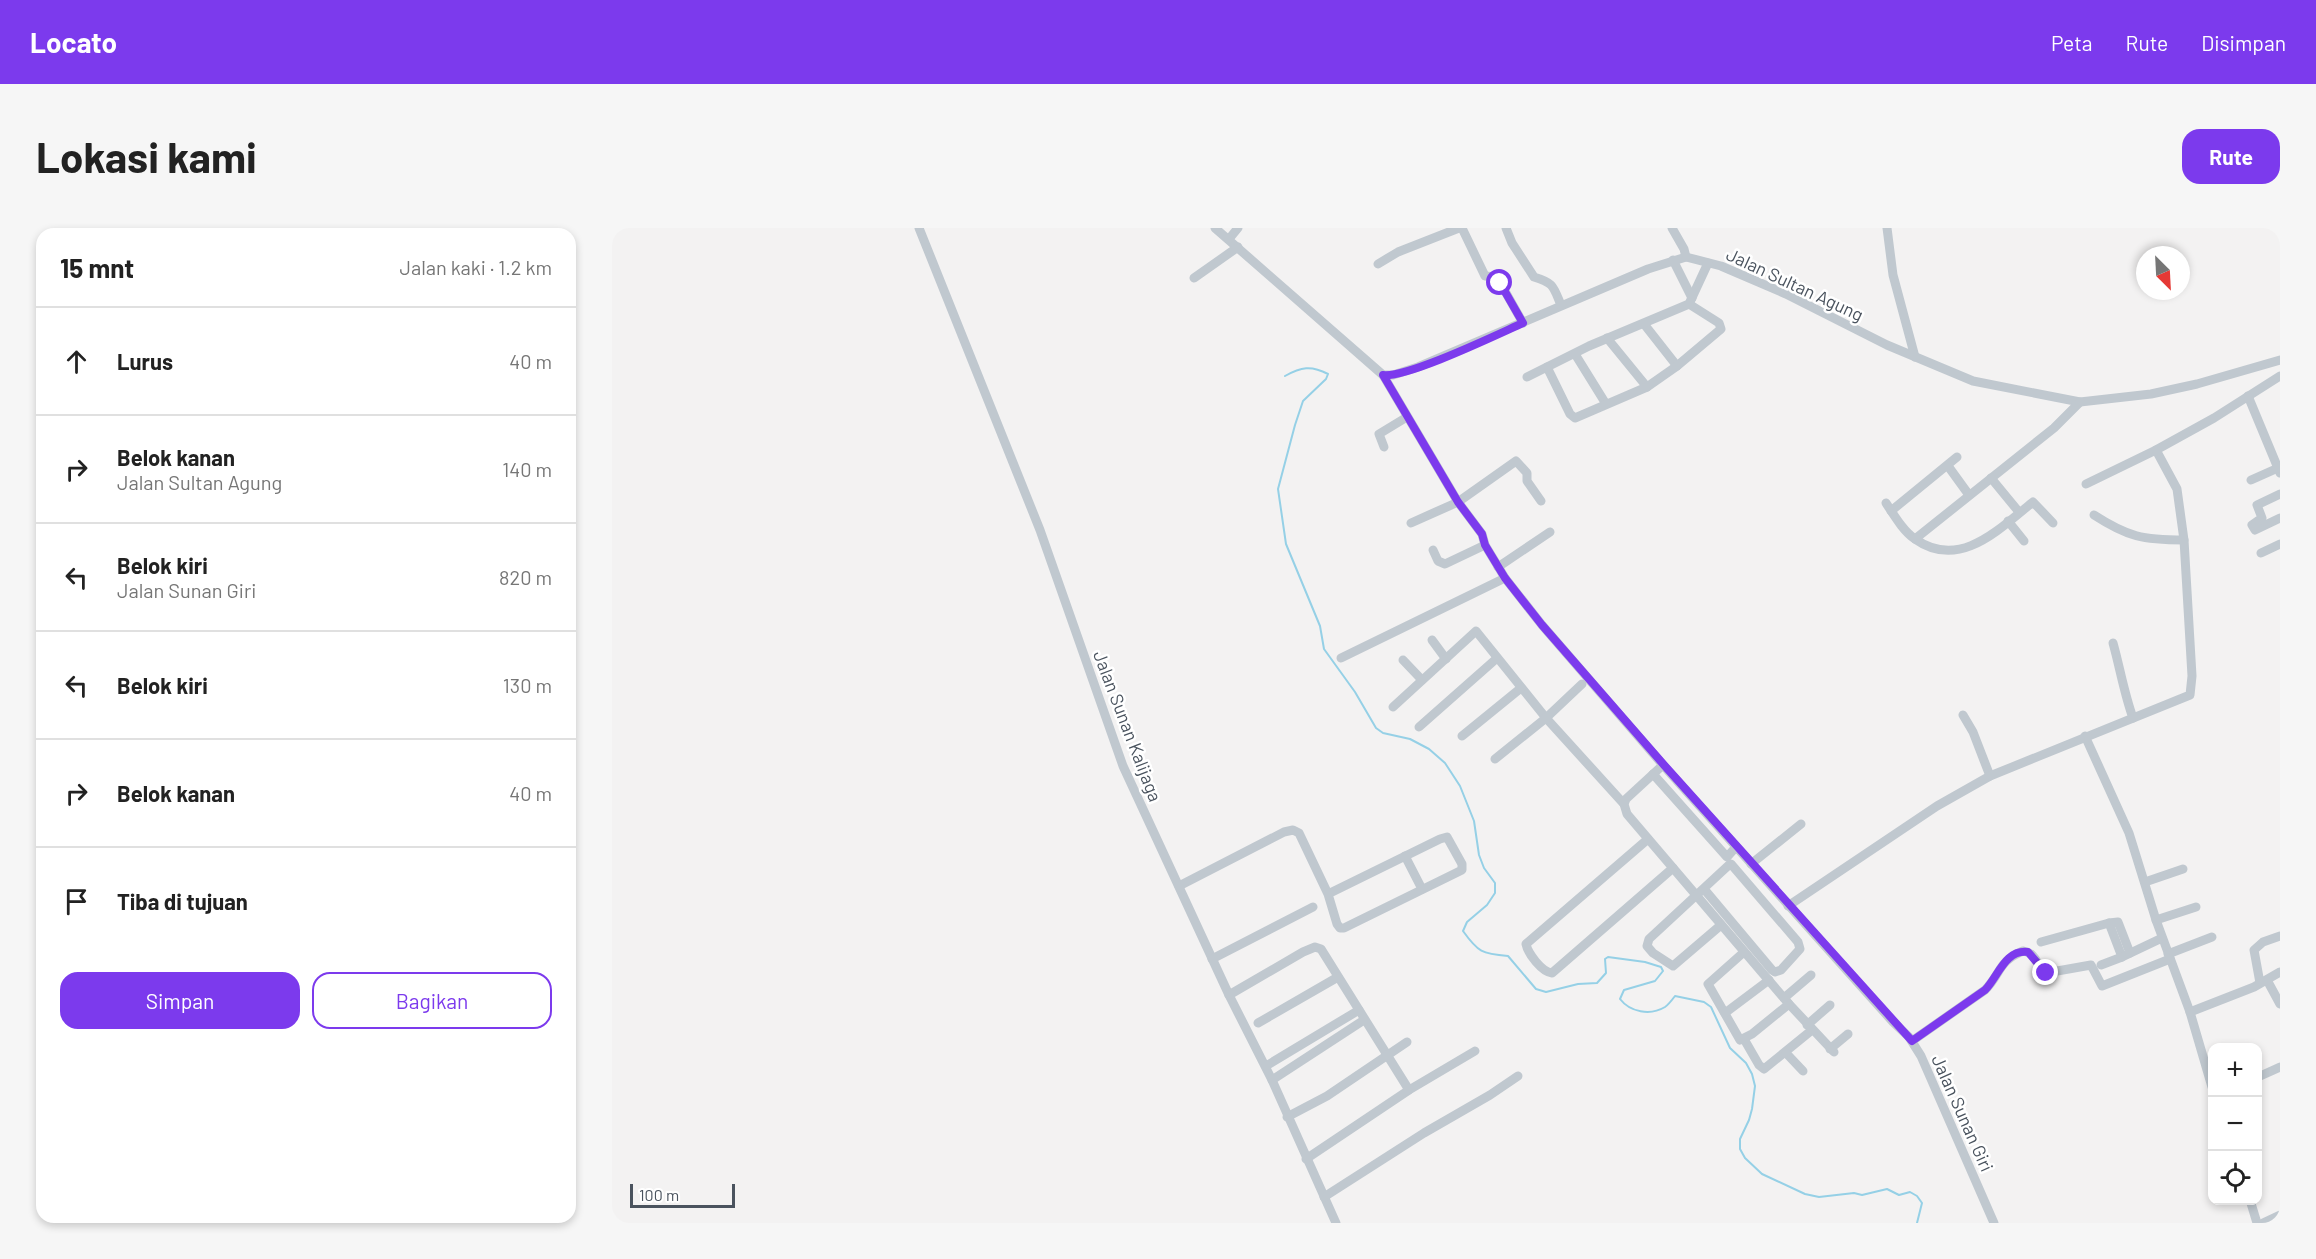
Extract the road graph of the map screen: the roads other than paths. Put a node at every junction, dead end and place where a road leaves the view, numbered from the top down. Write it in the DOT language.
graph roads {
  1 [pos="919,228"];
  2 [pos="1215,228"];
  3 [pos="1238,228"];
  4 [pos="1460,228"];
  5 [pos="1506,228"];
  6 [pos="1672,228"];
  7 [pos="1887,228"];
  8 [pos="1435,232"];
  9 [pos="1229,239"];
  10 [pos="1238,247"];
  11 [pos="1686,257"];
  12 [pos="1673,260"];
  13 [pos="1708,263"];
  14 [pos="1378,264"];
  15 [pos="1194,279"];
  16 [pos="1690,301"];
  17 [pos="1561,305"];
  18 [pos="1523,323"];
  19 [pos="1644,324"];
  20 [pos="1607,338"];
  21 [pos="1575,354"];
  22 [pos="1915,357"];
  23 [pos="2280,360"];
  24 [pos="1677,366"];
  25 [pos="1547,367"];
  26 [pos="1383,375"];
  27 [pos="2280,376"];
  28 [pos="1527,377"];
  29 [pos="1647,387"];
  30 [pos="2248,396"];
  31 [pos="2080,402"];
  32 [pos="1606,404"];
  33 [pos="1407,417"];
  34 [pos="1384,447"];
  35 [pos="2156,450"];
  36 [pos="1957,457"];
  37 [pos="1948,466"];
  38 [pos="2279,471"];
  39 [pos="1991,478"];
  40 [pos="2251,480"];
  41 [pos="2086,484"];
  42 [pos="2280,494"];
  43 [pos="1969,495"];
  44 [pos="1541,501"];
  45 [pos="1458,502"];
  46 [pos="2019,512"];
  47 [pos="2094,515"];
  48 [pos="2280,518"];
  49 [pos="2008,521"];
  50 [pos="1411,523"];
  51 [pos="2053,523"];
  52 [pos="1550,532"];
  53 [pos="1915,539"];
  54 [pos="2184,540"];
  55 [pos="2024,541"];
  56 [pos="2280,544"];
  57 [pos="1485,545"];
  58 [pos="1433,550"];
  59 [pos="2261,553"];
  60 [pos="1498,567"];
  61 [pos="1505,578"];
  62 [pos="1432,640"];
  63 [pos="2113,643"];
  64 [pos="1341,658"];
  65 [pos="1446,659"];
  66 [pos="1497,659"];
  67 [pos="1403,660"];
  68 [pos="1422,680"];
  69 [pos="1582,684"];
  70 [pos="1521,688"];
  71 [pos="1393,707"];
  72 [pos="1963,715"];
  73 [pos="1546,718"];
  74 [pos="2133,718"];
  75 [pos="1419,727"];
  76 [pos="1462,736"];
  77 [pos="2085,736"];
  78 [pos="1495,759"];
  79 [pos="1664,765"];
  80 [pos="1653,774"];
  81 [pos="1990,776"];
  82 [pos="1624,804"];
  83 [pos="1801,824"];
  84 [pos="1648,839"];
  85 [pos="1736,848"];
  86 [pos="1404,856"];
  87 [pos="1751,864"];
  88 [pos="1673,868"];
  89 [pos="2183,869"];
  90 [pos="2145,882"];
  91 [pos="1179,886"];
  92 [pos="1422,890"];
  93 [pos="1700,893"];
  94 [pos="1328,894"];
  95 [pos="1313,906"];
  96 [pos="1788,906"];
  97 [pos="2196,908"];
  98 [pos="2156,920"];
  99 [pos="1721,925"];
  100 [pos="2280,936"];
  101 [pos="2212,937"];
  102 [pos="2163,938"];
  103 [pos="2041,942"];
  104 [pos="1744,952"];
  105 [pos="2126,955"];
  106 [pos="2169,956"];
  107 [pos="1212,959"];
  108 [pos="2101,965"];
  109 [pos="2280,972"];
  110 [pos="1811,975"];
  111 [pos="1338,977"];
  112 [pos="1769,980"];
  113 [pos="2263,981"];
  114 [pos="1229,995"];
  115 [pos="1786,1001"];
  116 [pos="2280,1004"];
  117 [pos="1830,1005"];
  118 [pos="1359,1010"];
  119 [pos="2190,1012"];
  120 [pos="1725,1013"];
  121 [pos="1364,1020"];
  122 [pos="1258,1023"];
  123 [pos="1329,1028"];
  124 [pos="1810,1028"];
  125 [pos="1848,1034"];
  126 [pos="1336,1038"];
  127 [pos="1744,1039"];
  128 [pos="1912,1041"];
  129 [pos="1407,1042"];
  130 [pos="1302,1044"];
  131 [pos="1475,1051"];
  132 [pos="1786,1053"];
  133 [pos="1310,1056"];
  134 [pos="1386,1057"];
  135 [pos="1266,1066"];
  136 [pos="2280,1067"];
  137 [pos="1803,1071"];
  138 [pos="2208,1073"];
  139 [pos="2262,1075"];
  140 [pos="1518,1076"];
  141 [pos="1272,1080"];
  142 [pos="1409,1090"];
  143 [pos="1287,1117"];
  144 [pos="1306,1159"];
  145 [pos="1324,1197"];
  146 [pos="2252,1205"];
  147 [pos="2280,1215"];
  148 [pos="1336,1223"];
  149 [pos="1994,1223"];
  150 [pos="2257,1223"];
  151 [pos="2263,1223"];
  1 -- 91 [label="street, Jalan Sunan Kalijaga"];
  2 -- 9 [label="street"];
  3 -- 9 [label="street"];
  4 -- 8 [label="street"];
  4 -- 18 [label="street"];
  5 -- 17 [label="street"];
  6 -- 11 [label="street"];
  7 -- 22 [label="street"];
  8 -- 14 [label="street"];
  9 -- 10 [label="street"];
  10 -- 15 [label="street"];
  10 -- 26 [label="street"];
  11 -- 12 [label="street, Jalan Sultan Agung"];
  11 -- 13 [label="street, Jalan Sultan Agung"];
  12 -- 16 [label="street"];
  12 -- 17 [label="street, Jalan Sultan Agung"];
  13 -- 16 [label="street"];
  13 -- 22 [label="street, Jalan Sultan Agung"];
  16 -- 19 [label="street"];
  16 -- 24 [label="street"];
  17 -- 18 [label="street, Jalan Sultan Agung"];
  18 -- 26 [label="street, Jalan Sultan Agung"];
  19 -- 20 [label="street"];
  19 -- 24 [label="street"];
  20 -- 21 [label="street"];
  20 -- 29 [label="street"];
  21 -- 25 [label="street"];
  21 -- 32 [label="street"];
  22 -- 31 [label="street, Jalan Sultan Agung"];
  23 -- 31 [label="street, Jalan Sultan Agung"];
  24 -- 29 [label="street"];
  25 -- 28 [label="street"];
  25 -- 32 [label="street"];
  26 -- 33 [label="street, Jalan Sunan Giri"];
  27 -- 30 [label="street"];
  29 -- 32 [label="street"];
  30 -- 35 [label="street"];
  30 -- 38 [label="street"];
  31 -- 39 [label="street"];
  33 -- 34 [label="street"];
  33 -- 45 [label="street, Jalan Sunan Giri"];
  35 -- 41 [label="street"];
  35 -- 54 [label="street"];
  36 -- 37 [label="street"];
  37 -- 43 [label="street"];
  37 -- 53 [label="street"];
  38 -- 40 [label="street"];
  39 -- 43 [label="street"];
  39 -- 46 [label="street"];
  42 -- 48 [label="street"];
  43 -- 53 [label="street"];
  44 -- 45 [label="street"];
  45 -- 50 [label="street"];
  45 -- 57 [label="street, Jalan Sunan Giri"];
  46 -- 49 [label="street"];
  46 -- 51 [label="street"];
  47 -- 54 [label="street"];
  49 -- 53 [label="street"];
  49 -- 55 [label="street"];
  52 -- 60 [label="street"];
  54 -- 74 [label="street"];
  56 -- 59 [label="street"];
  57 -- 58 [label="street"];
  57 -- 60 [label="street, Jalan Sunan Giri"];
  60 -- 61 [label="street, Jalan Sunan Giri"];
  61 -- 64 [label="street"];
  61 -- 79 [label="street, Jalan Sunan Giri"];
  62 -- 65 [label="street"];
  63 -- 74 [label="street"];
  65 -- 66 [label="street"];
  65 -- 68 [label="street"];
  66 -- 70 [label="street"];
  66 -- 75 [label="street"];
  67 -- 68 [label="street"];
  68 -- 71 [label="street"];
  69 -- 73 [label="street"];
  70 -- 73 [label="street"];
  70 -- 76 [label="street"];
  72 -- 81 [label="street"];
  73 -- 78 [label="street"];
  73 -- 82 [label="street"];
  74 -- 77 [label="street"];
  77 -- 81 [label="street"];
  77 -- 90 [label="street"];
  79 -- 80 [label="street"];
  79 -- 85 [label="street, Jalan Sunan Giri"];
  80 -- 82 [label="street"];
  80 -- 85 [label="street"];
  81 -- 96 [label="street"];
  82 -- 84 [label="street"];
  83 -- 87 [label="street"];
  84 -- 88 [label="street"];
  84 -- 88 [label="street"];
  85 -- 87 [label="street, Jalan Sunan Giri"];
  86 -- 92 [label="street"];
  86 -- 92 [label="street"];
  86 -- 94 [label="street"];
  87 -- 96 [label="street, Jalan Sunan Giri"];
  88 -- 93 [label="street"];
  89 -- 90 [label="street"];
  90 -- 98 [label="street"];
  91 -- 94 [label="street"];
  91 -- 107 [label="street, Jalan Sunan Kalijaga"];
  92 -- 94 [label="street"];
  93 -- 93 [label="street"];
  93 -- 99 [label="street"];
  93 -- 99 [label="street"];
  95 -- 107 [label="street"];
  96 -- 128 [label="street, Jalan Sunan Giri"];
  97 -- 98 [label="street"];
  98 -- 102 [label="street"];
  99 -- 104 [label="street"];
  100 -- 113 [label="street"];
  101 -- 106 [label="street"];
  102 -- 105 [label="street"];
  102 -- 106 [label="street"];
  103 -- 105 [label="street"];
  104 -- 112 [label="street"];
  104 -- 120 [label="street"];
  105 -- 108 [label="street"];
  106 -- 119 [label="street"];
  106 -- 128 [label="street"];
  107 -- 114 [label="street, Jalan Sunan Kalijaga"];
  109 -- 113 [label="street"];
  110 -- 115 [label="street"];
  111 -- 114 [label="street"];
  111 -- 118 [label="street"];
  111 -- 122 [label="street"];
  112 -- 115 [label="street"];
  112 -- 120 [label="street"];
  113 -- 116 [label="street"];
  113 -- 119 [label="street"];
  114 -- 135 [label="street, Jalan Sunan Kalijaga"];
  115 -- 124 [label="street"];
  115 -- 127 [label="street"];
  117 -- 124 [label="street"];
  118 -- 121 [label="street"];
  118 -- 123 [label="street"];
  119 -- 138 [label="street"];
  120 -- 127 [label="street"];
  121 -- 126 [label="street"];
  121 -- 134 [label="street"];
  123 -- 126 [label="street"];
  123 -- 130 [label="street"];
  124 -- 125 [label="street"];
  124 -- 132 [label="street"];
  126 -- 133 [label="street"];
  127 -- 132 [label="street"];
  128 -- 149 [label="street, Jalan Sunan Giri"];
  129 -- 134 [label="street"];
  130 -- 133 [label="street"];
  130 -- 135 [label="street"];
  131 -- 142 [label="street"];
  132 -- 137 [label="street"];
  133 -- 141 [label="street"];
  134 -- 142 [label="street"];
  134 -- 143 [label="street"];
  135 -- 141 [label="street, Jalan Sunan Kalijaga"];
  136 -- 139 [label="street"];
  140 -- 145 [label="street"];
  141 -- 143 [label="street, Jalan Sunan Kalijaga"];
  142 -- 144 [label="street"];
  143 -- 144 [label="street, Jalan Sunan Kalijaga"];
  144 -- 145 [label="street, Jalan Sunan Kalijaga"];
  145 -- 148 [label="street, Jalan Sunan Kalijaga"];
  146 -- 150 [label="street"];
  147 -- 151 [label="street"];
}
